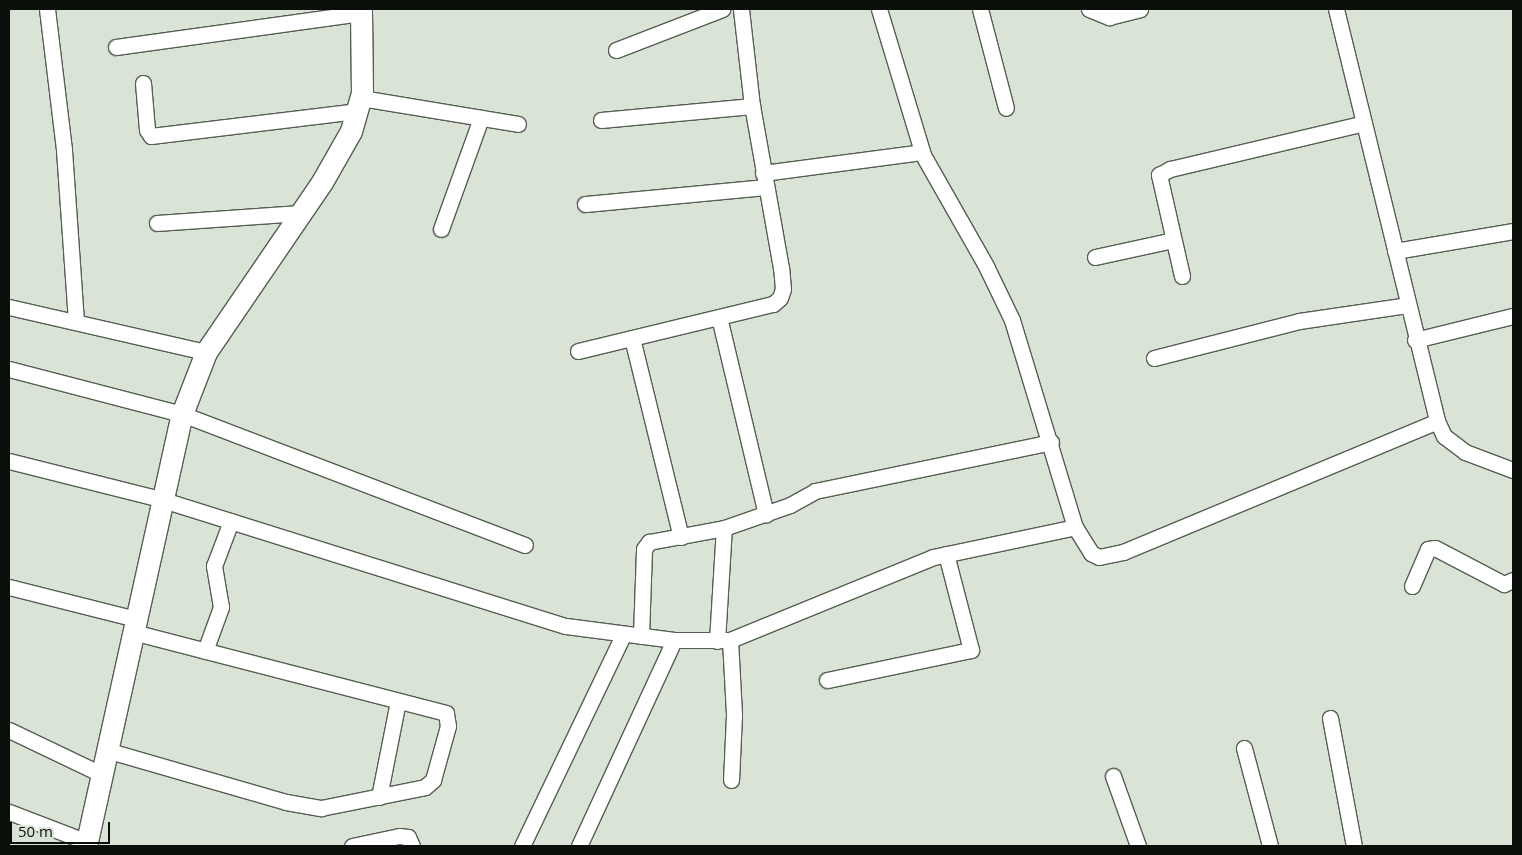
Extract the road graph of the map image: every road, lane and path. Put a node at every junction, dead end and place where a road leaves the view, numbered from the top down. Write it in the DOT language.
graph roads {
  1 [pos="47,9"];
  2 [pos="722,9"];
  3 [pos="742,9"];
  4 [pos="879,9"];
  5 [pos="980,9"];
  6 [pos="1089,9"];
  7 [pos="1140,9"];
  8 [pos="1336,9"];
  9 [pos="361,11"];
  10 [pos="690,14"];
  11 [pos="116,47"];
  12 [pos="616,50"];
  13 [pos="143,83"];
  14 [pos="360,105"];
  15 [pos="752,106"];
  16 [pos="1006,108"];
  17 [pos="481,118"];
  18 [pos="602,120"];
  19 [pos="1364,123"];
  20 [pos="518,124"];
  21 [pos="922,152"];
  22 [pos="765,180"];
  23 [pos="585,204"];
  24 [pos="300,213"];
  25 [pos="158,223"];
  26 [pos="441,229"];
  27 [pos="1513,231"];
  28 [pos="1173,240"];
  29 [pos="1395,251"];
  30 [pos="1094,257"];
  31 [pos="1182,276"];
  32 [pos="1407,305"];
  33 [pos="9,307"];
  34 [pos="1513,316"];
  35 [pos="719,317"];
  36 [pos="76,320"];
  37 [pos="632,338"];
  38 [pos="1415,340"];
  39 [pos="578,351"];
  40 [pos="206,352"];
  41 [pos="1154,358"];
  42 [pos="9,369"];
  43 [pos="182,414"];
  44 [pos="1437,421"];
  45 [pos="1051,442"];
  46 [pos="9,462"];
  47 [pos="1513,470"];
  48 [pos="160,499"];
  49 [pos="766,514"];
  50 [pos="232,521"];
  51 [pos="1075,527"];
  52 [pos="724,528"];
  53 [pos="681,537"];
  54 [pos="525,545"];
  55 [pos="946,554"];
  56 [pos="1513,580"];
  57 [pos="1412,586"];
  58 [pos="9,587"];
  59 [pos="134,626"];
  60 [pos="623,635"];
  61 [pos="642,636"];
  62 [pos="674,640"];
  63 [pos="724,640"];
  64 [pos="205,651"];
  65 [pos="828,680"];
  66 [pos="398,701"];
  67 [pos="1330,718"];
  68 [pos="9,730"];
  69 [pos="1244,748"];
  70 [pos="106,750"];
  71 [pos="102,774"];
  72 [pos="1112,776"];
  73 [pos="731,780"];
  74 [pos="379,798"];
  75 [pos="9,812"];
  76 [pos="86,844"];
  77 [pos="352,846"];
  78 [pos="412,846"];
  79 [pos="522,846"];
  80 [pos="578,846"];
  81 [pos="1138,846"];
  82 [pos="1270,846"];
  83 [pos="1354,846"];
  1 -- 36 [label="street"];
  2 -- 10 [label="street"];
  3 -- 15 [label="street"];
  4 -- 21 [label="street"];
  5 -- 16 [label="street"];
  6 -- 7 [label="street"];
  8 -- 19 [label="street"];
  9 -- 11 [label="street"];
  9 -- 14 [label="street"];
  10 -- 12 [label="street"];
  13 -- 14 [label="street"];
  14 -- 17 [label="street"];
  14 -- 24 [label="street"];
  15 -- 18 [label="street"];
  15 -- 22 [label="street"];
  17 -- 20 [label="street"];
  17 -- 26 [label="street"];
  19 -- 28 [label="street"];
  19 -- 29 [label="street"];
  21 -- 22 [label="street"];
  21 -- 45 [label="street"];
  22 -- 23 [label="street"];
  22 -- 35 [label="street"];
  24 -- 25 [label="street"];
  24 -- 40 [label="street"];
  27 -- 29 [label="street"];
  28 -- 30 [label="street"];
  28 -- 31 [label="street"];
  29 -- 32 [label="street"];
  32 -- 38 [label="street"];
  32 -- 41 [label="street"];
  33 -- 36 [label="street"];
  34 -- 38 [label="street"];
  35 -- 37 [label="street"];
  35 -- 49 [label="street"];
  36 -- 40 [label="street"];
  37 -- 39 [label="street"];
  37 -- 53 [label="street"];
  38 -- 44 [label="street"];
  40 -- 43 [label="street"];
  42 -- 43 [label="street"];
  43 -- 48 [label="street"];
  43 -- 54 [label="street"];
  44 -- 47 [label="street"];
  44 -- 51 [label="street"];
  45 -- 49 [label="street"];
  45 -- 51 [label="street"];
  46 -- 48 [label="street"];
  48 -- 50 [label="street"];
  48 -- 59 [label="street"];
  49 -- 52 [label="street"];
  50 -- 60 [label="street"];
  50 -- 64 [label="street"];
  51 -- 55 [label="street"];
  52 -- 53 [label="street"];
  52 -- 63 [label="street"];
  53 -- 61 [label="street"];
  55 -- 63 [label="street"];
  55 -- 65 [label="street"];
  56 -- 57 [label="street"];
  58 -- 59 [label="street"];
  59 -- 64 [label="street"];
  59 -- 70 [label="street"];
  60 -- 61 [label="street"];
  60 -- 79 [label="street"];
  61 -- 62 [label="street"];
  62 -- 63 [label="street"];
  62 -- 80 [label="street"];
  63 -- 73 [label="street"];
  64 -- 66 [label="street"];
  66 -- 74 [label="street"];
  66 -- 74 [label="street"];
  67 -- 83 [label="street"];
  68 -- 71 [label="street"];
  69 -- 82 [label="street"];
  70 -- 71 [label="street"];
  70 -- 74 [label="street"];
  71 -- 76 [label="street"];
  72 -- 81 [label="street"];
  75 -- 76 [label="street"];
  77 -- 78 [label="street"];
}
